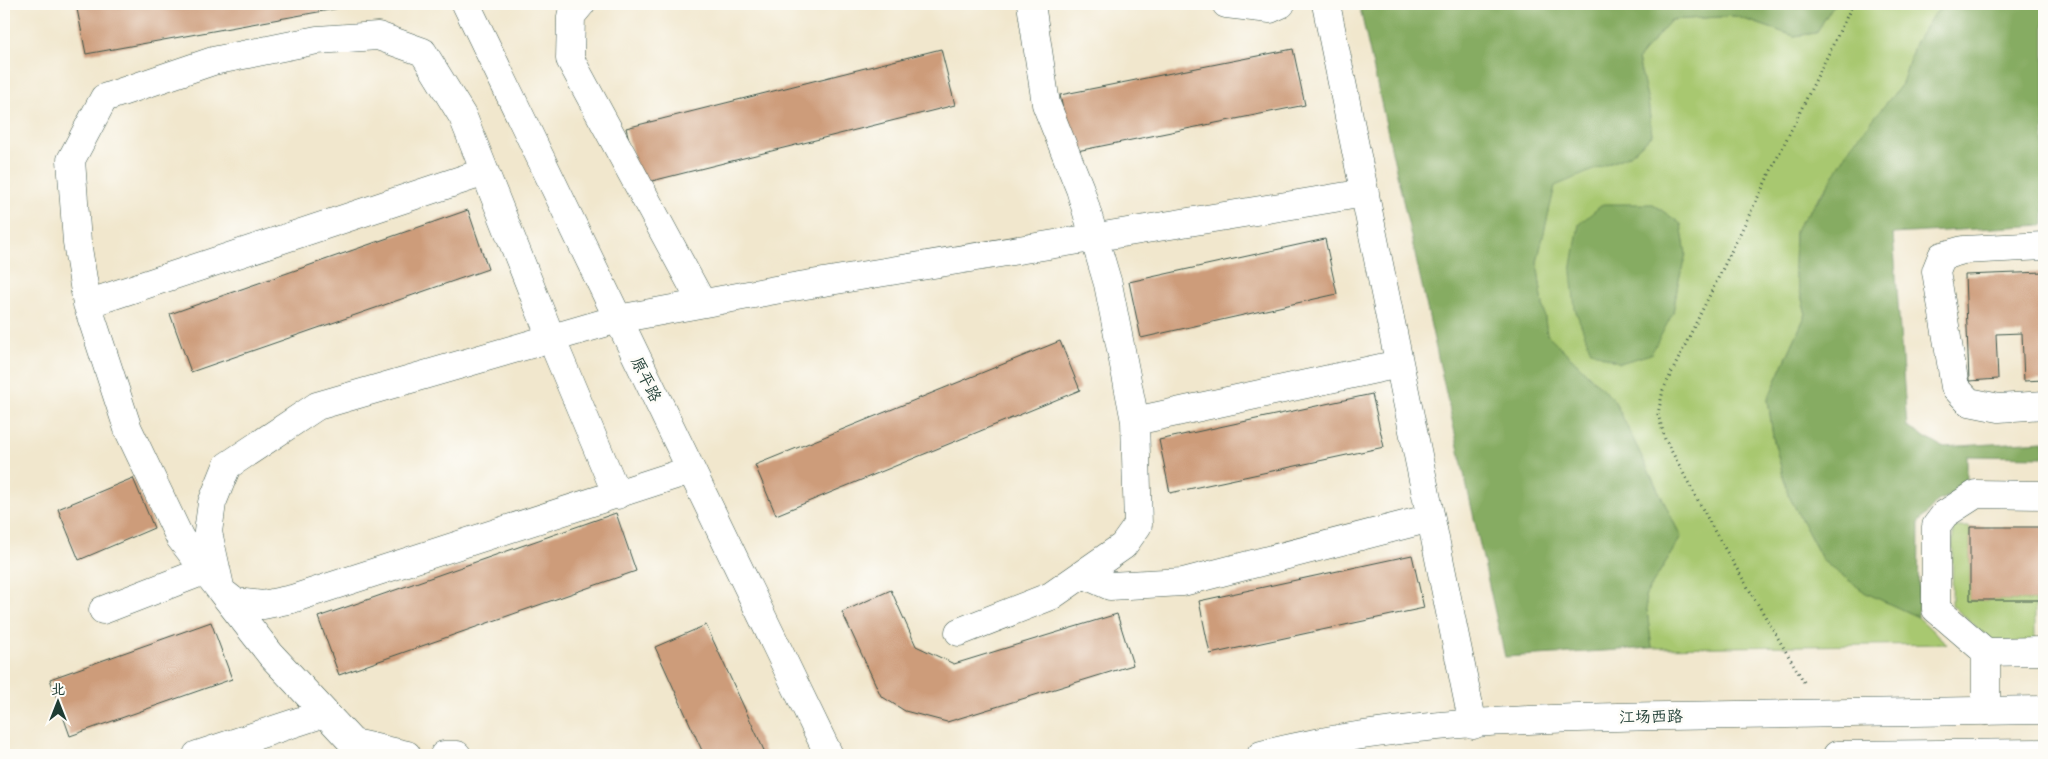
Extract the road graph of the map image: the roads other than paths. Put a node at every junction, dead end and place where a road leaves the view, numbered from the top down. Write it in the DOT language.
graph roads {
  1 [pos="466,4"];
  2 [pos="581,4"];
  3 [pos="1031,4"];
  4 [pos="1226,4"];
  5 [pos="1281,4"];
  6 [pos="1326,4"];
  7 [pos="485,172"];
  8 [pos="1365,193"];
  9 [pos="1094,237"];
  10 [pos="2044,246"];
  11 [pos="702,303"];
  12 [pos="87,304"];
  13 [pos="618,319"];
  14 [pos="551,338"];
  15 [pos="1400,364"];
  16 [pos="2044,404"];
  17 [pos="1135,421"];
  18 [pos="691,470"];
  19 [pos="617,495"];
  20 [pos="2044,495"];
  21 [pos="1432,518"];
  22 [pos="1083,574"];
  23 [pos="212,581"];
  24 [pos="103,610"];
  25 [pos="959,632"];
  26 [pos="2044,651"];
  27 [pos="1986,652"];
  28 [pos="2044,710"];
  29 [pos="1986,711"];
  30 [pos="325,713"];
  31 [pos="1474,725"];
  32 [pos="2044,753"];
  33 [pos="197,755"];
  34 [pos="407,755"];
  35 [pos="444,755"];
  36 [pos="457,755"];
  37 [pos="829,755"];
  38 [pos="1261,755"];
  39 [pos="1837,755"];
  1 -- 13 [label="main road, 原平路"];
  2 -- 11 [label="main road"];
  3 -- 9 [label="main road"];
  4 -- 5 [label="main road"];
  6 -- 8 [label="main road"];
  7 -- 12 [label="main road"];
  7 -- 12 [label="main road"];
  7 -- 14 [label="main road"];
  8 -- 9 [label="main road"];
  8 -- 15 [label="main road"];
  9 -- 11 [label="main road"];
  9 -- 17 [label="main road"];
  10 -- 16 [label="main road"];
  11 -- 13 [label="main road"];
  12 -- 23 [label="main road"];
  13 -- 14 [label="main road"];
  13 -- 18 [label="main road, 原平路"];
  14 -- 19 [label="main road"];
  14 -- 23 [label="main road"];
  15 -- 17 [label="main road"];
  15 -- 21 [label="main road"];
  17 -- 22 [label="main road"];
  18 -- 19 [label="main road"];
  18 -- 37 [label="main road, 原平路"];
  19 -- 23 [label="main road"];
  20 -- 27 [label="main road"];
  21 -- 22 [label="main road"];
  21 -- 31 [label="main road"];
  22 -- 25 [label="main road"];
  23 -- 24 [label="main road"];
  23 -- 30 [label="main road"];
  26 -- 27 [label="main road"];
  27 -- 29 [label="main road"];
  28 -- 29 [label="main road, 江场西路"];
  29 -- 31 [label="main road, 江场西路"];
  30 -- 33 [label="main road"];
  30 -- 34 [label="main road"];
  31 -- 38 [label="main road, 江场西路"];
  32 -- 39 [label="main road"];
  35 -- 36 [label="main road"];
}
